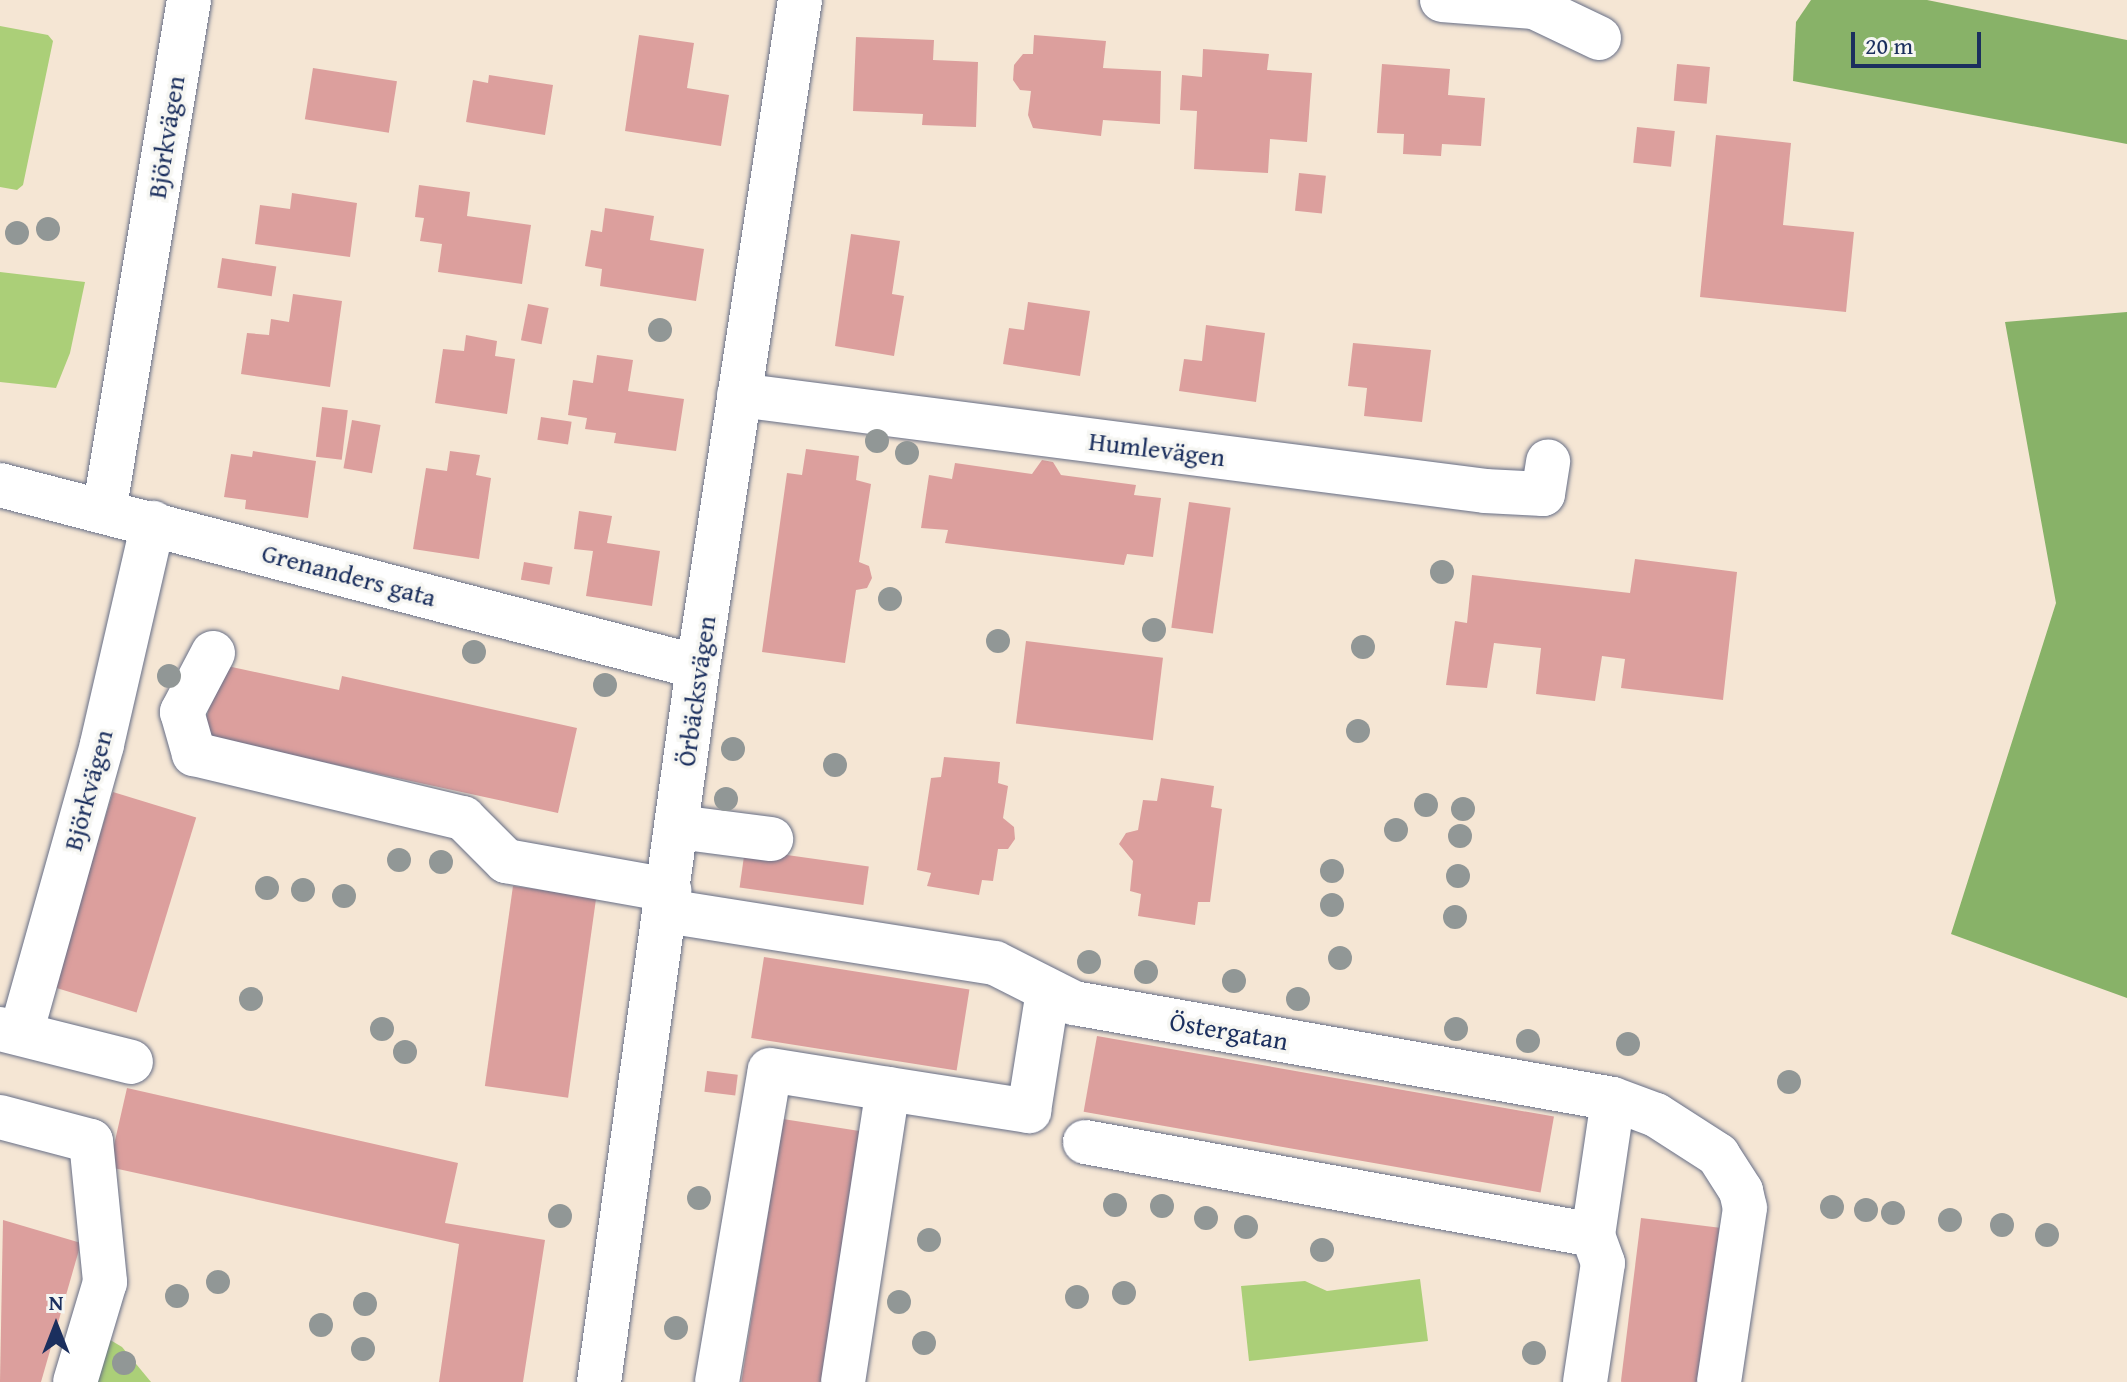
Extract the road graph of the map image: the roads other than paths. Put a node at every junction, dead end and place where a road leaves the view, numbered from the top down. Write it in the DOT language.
graph roads {
  1 [pos="189,0"];
  2 [pos="800,0"];
  3 [pos="1442,0"];
  4 [pos="1599,38"];
  5 [pos="739,395"];
  6 [pos="1548,461"];
  7 [pos="0,485"];
  8 [pos="104,512"];
  9 [pos="153,523"];
  10 [pos="213,653"];
  11 [pos="698,667"];
  12 [pos="678,827"];
  13 [pos="771,839"];
  14 [pos="668,900"];
  15 [pos="1048,991"];
  16 [pos="10,1031"];
  17 [pos="131,1062"];
  18 [pos="888,1089"];
  19 [pos="1613,1099"];
  20 [pos="0,1117"];
  21 [pos="1085,1142"];
  22 [pos="1593,1235"];
  23 [pos="75,1382"];
  24 [pos="599,1382"];
  25 [pos="717,1382"];
  26 [pos="843,1382"];
  27 [pos="1585,1382"];
  28 [pos="1719,1382"];
  1 -- 8 [label="street, Björkvägen"];
  2 -- 5 [label="street, Örbäcksvägen"];
  3 -- 4 [label="street"];
  5 -- 6 [label="street, Humlevägen"];
  5 -- 11 [label="street, Örbäcksvägen"];
  7 -- 8 [label="street, Grenanders gata"];
  8 -- 9 [label="street, Grenanders gata"];
  9 -- 11 [label="street, Grenanders gata"];
  9 -- 16 [label="street, Björkvägen"];
  10 -- 14 [label="street, Östergatan"];
  11 -- 12 [label="street, Örbäcksvägen"];
  12 -- 13 [label="street"];
  12 -- 14 [label="street, Örbäcksvägen"];
  14 -- 15 [label="street, Östergatan"];
  14 -- 24 [label="street, Örbäcksvägen"];
  15 -- 18 [label="street"];
  15 -- 19 [label="street, Östergatan"];
  16 -- 17 [label="street"];
  18 -- 25 [label="street"];
  18 -- 26 [label="street"];
  19 -- 22 [label="street"];
  19 -- 28 [label="street, Östergatan"];
  20 -- 23 [label="street"];
  21 -- 22 [label="street"];
  22 -- 27 [label="street"];
}
